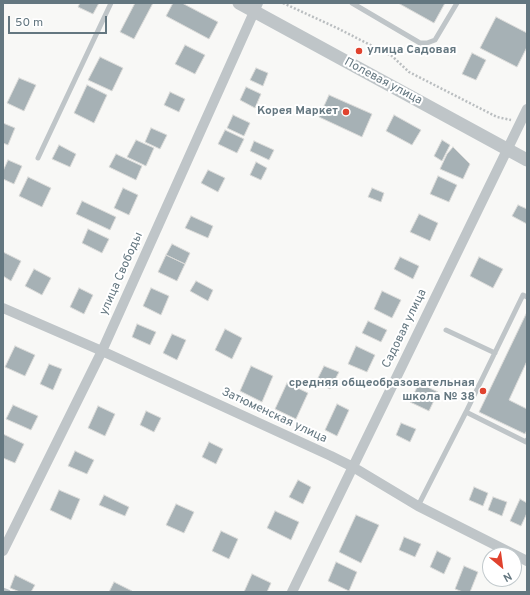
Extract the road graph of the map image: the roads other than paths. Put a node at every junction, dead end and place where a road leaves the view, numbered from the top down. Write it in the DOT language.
graph roads {
  1 [pos="111,3"];
  2 [pos="239,3"];
  3 [pos="352,3"];
  4 [pos="457,3"];
  5 [pos="255,7"];
  6 [pos="527,109"];
  7 [pos="507,149"];
  8 [pos="38,158"];
  9 [pos="527,160"];
  10 [pos="527,297"];
  11 [pos="3,308"];
  12 [pos="446,330"];
  13 [pos="102,351"];
  14 [pos="494,353"];
  15 [pos="466,412"];
  16 [pos="527,440"];
  17 [pos="353,467"];
  18 [pos="418,506"];
  19 [pos="3,551"];
  20 [pos="527,561"];
  21 [pos="3,590"];
  22 [pos="8,592"];
  23 [pos="292,592"];
  1 -- 8 [label="lane"];
  2 -- 5 [label="street, Полевая улица"];
  3 -- 4 [label="lane"];
  5 -- 7 [label="street, Полевая улица"];
  5 -- 13 [label="street, улица Свободы"];
  6 -- 7 [label="street"];
  7 -- 9 [label="street, Полевая улица"];
  7 -- 17 [label="street, Садовая улица"];
  10 -- 14 [label="lane"];
  11 -- 13 [label="street, Затюменская улица"];
  12 -- 14 [label="lane"];
  13 -- 17 [label="street, Затюменская улица"];
  13 -- 19 [label="street, улица Свободы"];
  14 -- 15 [label="lane"];
  15 -- 16 [label="lane"];
  15 -- 18 [label="lane"];
  17 -- 18 [label="street, Затюменская улица"];
  17 -- 23 [label="street, Садовая улица"];
  18 -- 20 [label="street, Затюменская улица"];
  21 -- 22 [label="lane"];
}
